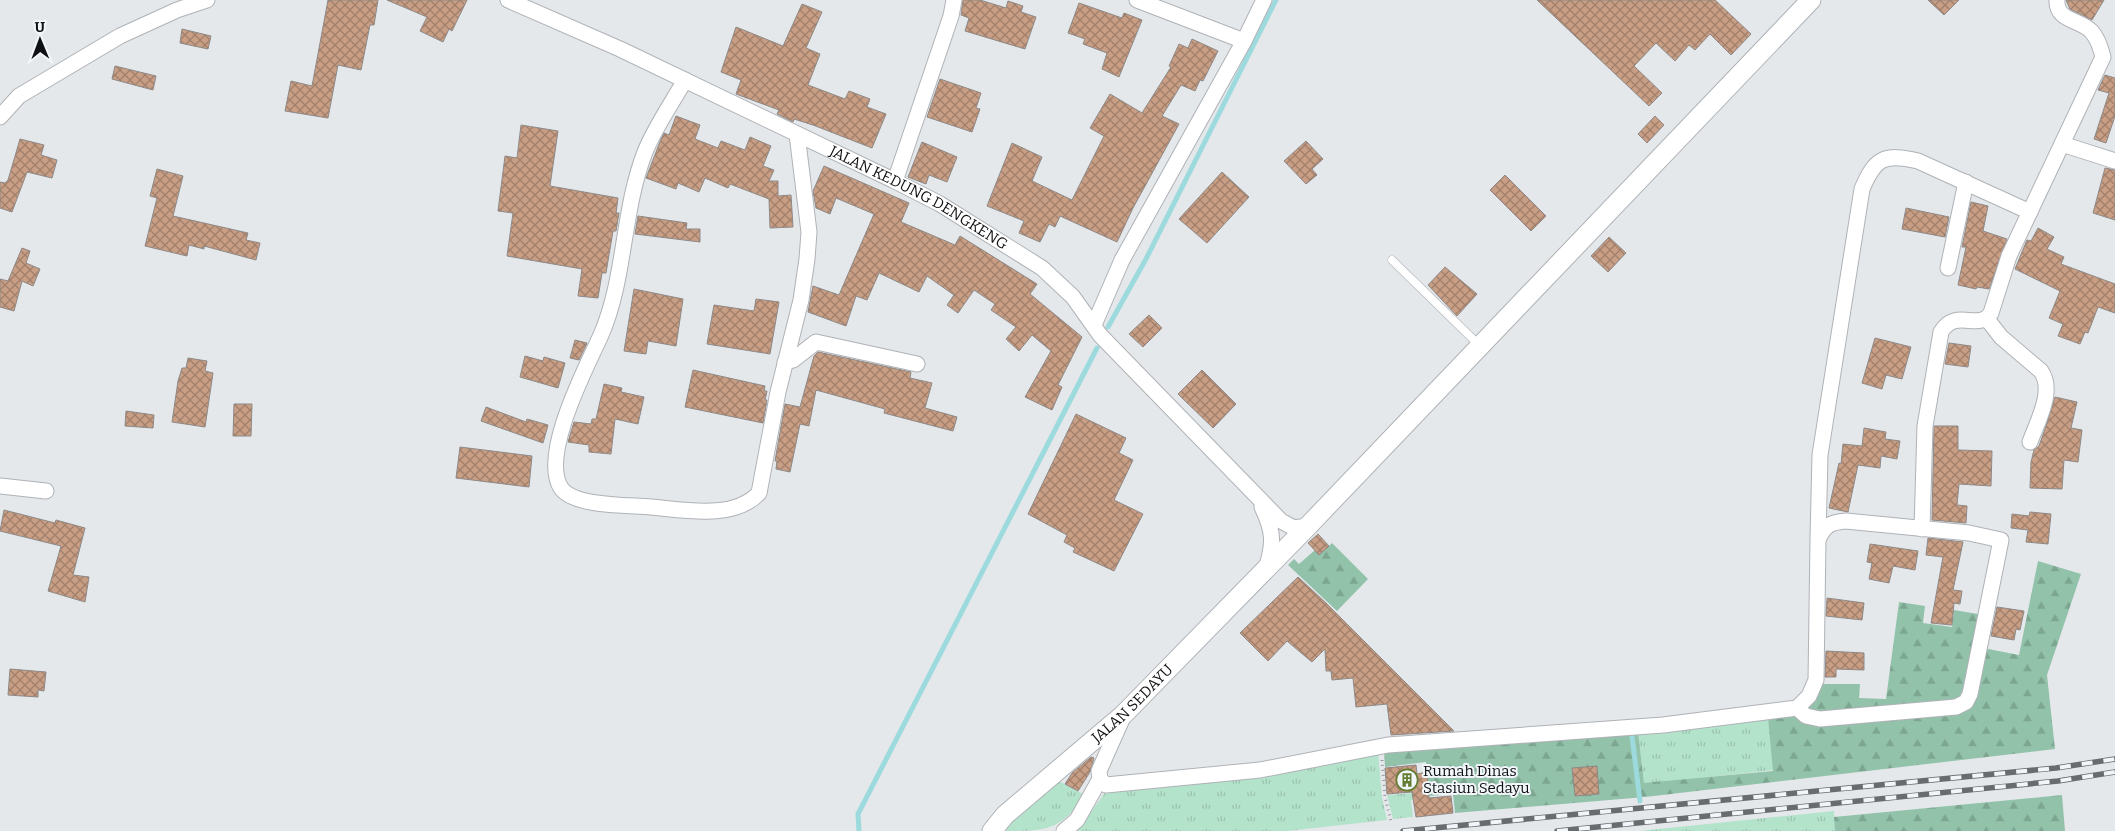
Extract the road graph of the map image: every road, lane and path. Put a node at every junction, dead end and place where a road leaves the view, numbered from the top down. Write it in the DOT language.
graph roads {
  1 [pos="207,0"];
  2 [pos="508,0"];
  3 [pos="954,0"];
  4 [pos="1137,0"];
  5 [pos="1264,0"];
  6 [pos="1810,0"];
  7 [pos="2057,0"];
  8 [pos="1244,41"];
  9 [pos="685,80"];
  10 [pos="0,117"];
  11 [pos="797,134"];
  12 [pos="2062,144"];
  13 [pos="2115,162"];
  14 [pos="895,181"];
  15 [pos="1966,182"];
  16 [pos="2030,212"];
  17 [pos="1392,260"];
  18 [pos="1948,268"];
  19 [pos="1987,319"];
  20 [pos="1094,326"];
  21 [pos="1480,346"];
  22 [pos="785,362"];
  23 [pos="917,364"];
  24 [pos="2030,442"];
  25 [pos="0,486"];
  26 [pos="46,491"];
  27 [pos="1257,497"];
  28 [pos="1308,526"];
  29 [pos="1922,528"];
  30 [pos="1818,540"];
  31 [pos="1265,569"];
  32 [pos="1797,708"];
  33 [pos="1123,716"];
  34 [pos="1381,747"];
  35 [pos="1100,780"];
  36 [pos="1390,820"];
  37 [pos="992,831"];
  38 [pos="1064,831"];
  1 -- 10 [label="street"];
  2 -- 9 [label="street, JALAN KEDUNG DENGKENG"];
  3 -- 14 [label="street"];
  4 -- 8 [label="street"];
  5 -- 8 [label="street"];
  6 -- 21 [label="street, JALAN SEDAYU"];
  7 -- 12 [label="street"];
  8 -- 20 [label="street"];
  9 -- 11 [label="street, JALAN KEDUNG DENGKENG"];
  9 -- 22 [label="street"];
  11 -- 14 [label="street, JALAN KEDUNG DENGKENG"];
  11 -- 22 [label="street"];
  12 -- 13 [label="street"];
  12 -- 16 [label="street"];
  14 -- 20 [label="street, JALAN KEDUNG DENGKENG"];
  15 -- 16 [label="street"];
  15 -- 18 [label="street"];
  15 -- 30 [label="street"];
  16 -- 19 [label="street"];
  17 -- 21 [label="lane"];
  19 -- 24 [label="street"];
  19 -- 29 [label="street"];
  20 -- 27 [label="street, JALAN KEDUNG DENGKENG"];
  21 -- 28 [label="street, JALAN SEDAYU"];
  22 -- 23 [label="street"];
  25 -- 26 [label="street"];
  27 -- 28 [label="street"];
  27 -- 31 [label="street"];
  28 -- 31 [label="street, JALAN SEDAYU"];
  29 -- 30 [label="street"];
  29 -- 32 [label="street"];
  30 -- 32 [label="street"];
  31 -- 33 [label="street, JALAN SEDAYU"];
  32 -- 34 [label="street"];
  33 -- 35 [label="street"];
  33 -- 37 [label="street, JALAN SEDAYU"];
  34 -- 35 [label="street"];
  34 -- 36 [label="path"];
  35 -- 38 [label="street"];
}
